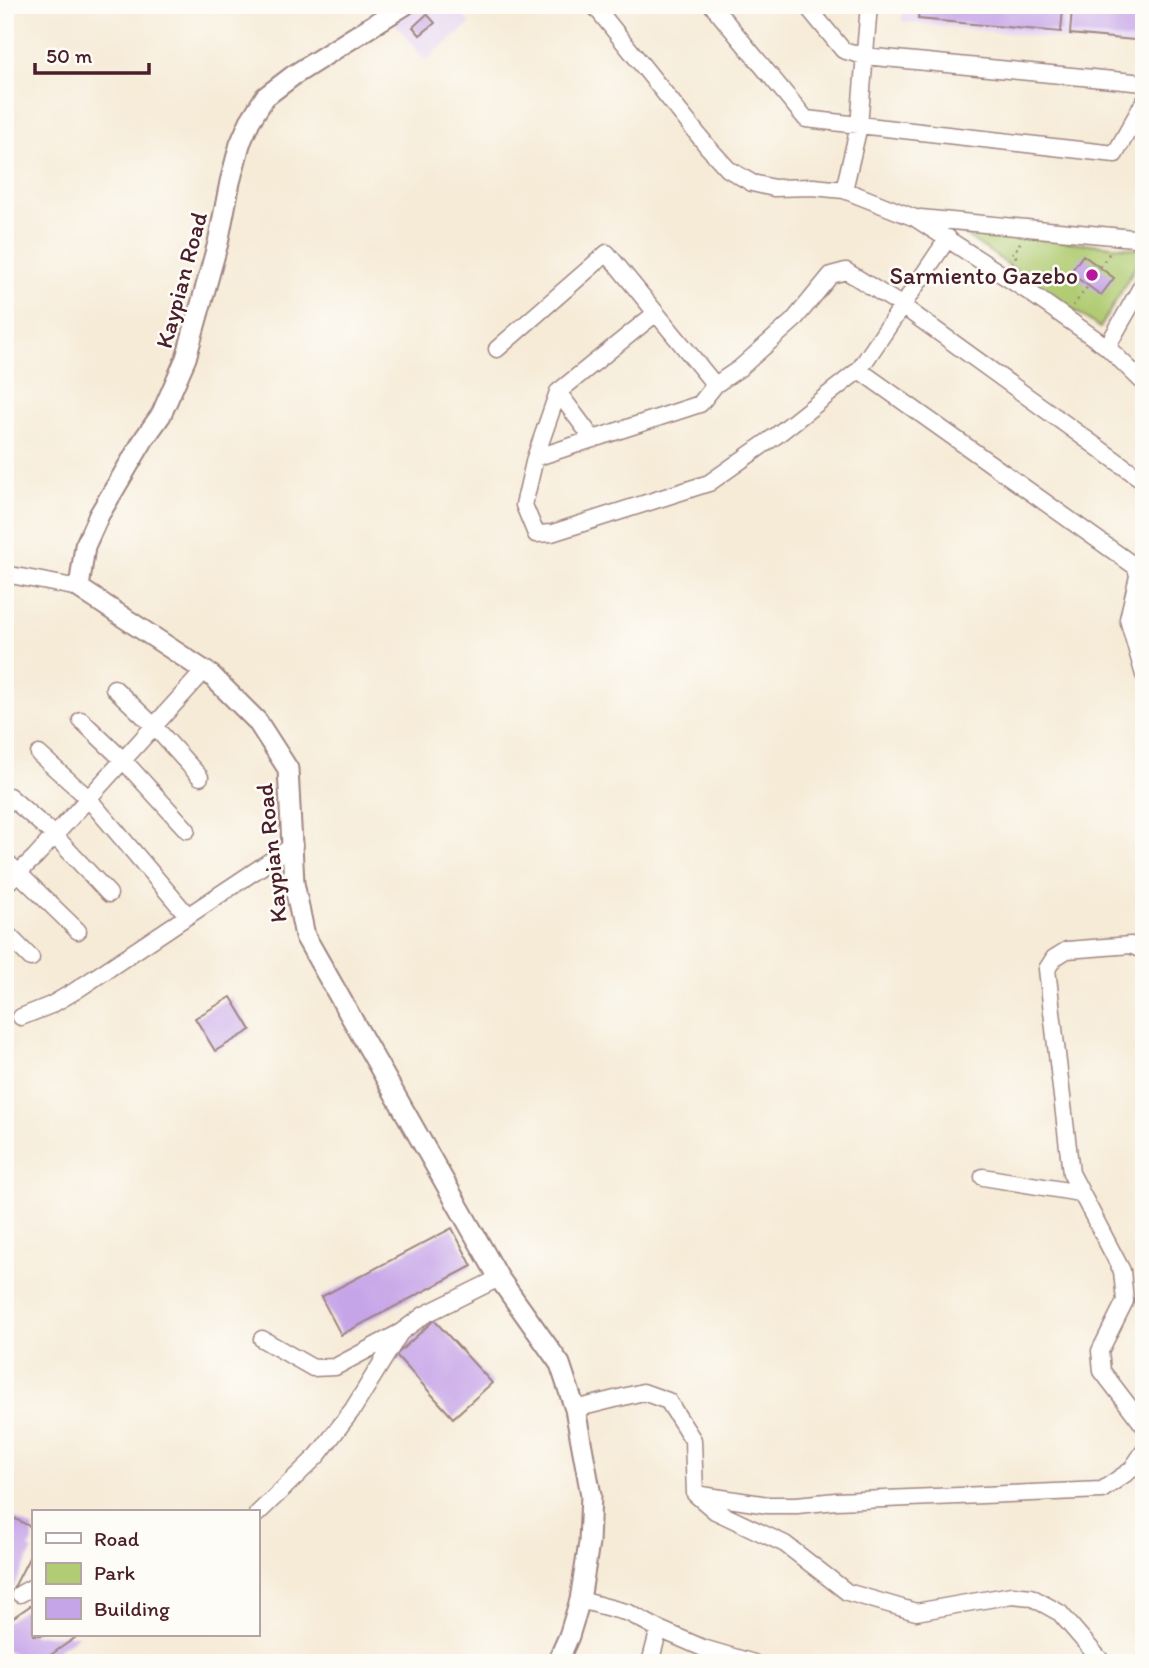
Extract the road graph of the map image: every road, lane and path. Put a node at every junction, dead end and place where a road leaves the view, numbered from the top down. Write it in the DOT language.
graph roads {
  1 [pos="405,5"];
  2 [pos="594,5"];
  3 [pos="712,5"];
  4 [pos="806,5"];
  5 [pos="869,5"];
  6 [pos="1104,5"];
  7 [pos="1144,9"];
  8 [pos="864,56"];
  9 [pos="1144,83"];
  10 [pos="1144,102"];
  11 [pos="859,127"];
  12 [pos="844,190"];
  13 [pos="915,218"];
  14 [pos="948,239"];
  15 [pos="1144,239"];
  16 [pos="1144,282"];
  17 [pos="1088,286"];
  18 [pos="901,305"];
  19 [pos="1074,305"];
  20 [pos="656,313"];
  21 [pos="1107,347"];
  22 [pos="496,349"];
  23 [pos="859,370"];
  24 [pos="1144,383"];
  25 [pos="716,385"];
  26 [pos="558,391"];
  27 [pos="593,439"];
  28 [pos="536,458"];
  29 [pos="1144,481"];
  30 [pos="5,574"];
  31 [pos="79,588"];
  32 [pos="205,670"];
  33 [pos="1144,675"];
  34 [pos="114,688"];
  35 [pos="81,720"];
  36 [pos="155,726"];
  37 [pos="39,754"];
  38 [pos="124,761"];
  39 [pos="200,777"];
  40 [pos="9,796"];
  41 [pos="87,797"];
  42 [pos="187,830"];
  43 [pos="54,835"];
  44 [pos="293,845"];
  45 [pos="5,860"];
  46 [pos="19,873"];
  47 [pos="5,886"];
  48 [pos="109,894"];
  49 [pos="188,916"];
  50 [pos="78,931"];
  51 [pos="5,932"];
  52 [pos="1144,951"];
  53 [pos="31,958"];
  54 [pos="21,1017"];
  55 [pos="983,1177"];
  56 [pos="1080,1193"];
  57 [pos="499,1278"];
  58 [pos="401,1332"];
  59 [pos="262,1339"];
  60 [pos="575,1409"];
  61 [pos="1144,1426"];
  62 [pos="1144,1451"];
  63 [pos="695,1494"];
  64 [pos="259,1512"];
  65 [pos="580,1600"];
  66 [pos="659,1629"];
  67 [pos="701,1655"];
  68 [pos="749,1662"];
  69 [pos="557,1663"];
  70 [pos="650,1663"];
  71 [pos="1103,1663"];
  1 -- 31 [label="main road, Kaypian Road"];
  2 -- 12 [label="street"];
  3 -- 11 [label="street"];
  4 -- 8 [label="street"];
  5 -- 8 [label="street"];
  6 -- 7 [label="path"];
  8 -- 9 [label="street"];
  8 -- 11 [label="street"];
  10 -- 11 [label="street"];
  11 -- 12 [label="street"];
  12 -- 13 [label="street"];
  13 -- 14 [label="street"];
  13 -- 15 [label="street"];
  14 -- 18 [label="street"];
  14 -- 21 [label="street"];
  16 -- 21 [label="street"];
  17 -- 19 [label="path"];
  18 -- 23 [label="street"];
  18 -- 25 [label="street"];
  18 -- 29 [label="street"];
  20 -- 22 [label="street"];
  20 -- 25 [label="street"];
  20 -- 26 [label="street"];
  21 -- 24 [label="street"];
  23 -- 28 [label="street"];
  23 -- 33 [label="street"];
  25 -- 27 [label="street"];
  26 -- 27 [label="street"];
  26 -- 28 [label="street"];
  27 -- 28 [label="street"];
  30 -- 31 [label="street"];
  31 -- 32 [label="main road, Kaypian Road"];
  32 -- 36 [label="street"];
  32 -- 44 [label="main road, Kaypian Road"];
  34 -- 36 [label="street"];
  35 -- 38 [label="street"];
  36 -- 38 [label="street"];
  36 -- 39 [label="street"];
  37 -- 41 [label="street"];
  38 -- 41 [label="street"];
  38 -- 42 [label="street"];
  40 -- 43 [label="street"];
  41 -- 43 [label="street"];
  41 -- 49 [label="street"];
  43 -- 46 [label="street"];
  43 -- 48 [label="street"];
  44 -- 49 [label="street"];
  44 -- 57 [label="main road, Kaypian Road"];
  45 -- 46 [label="street"];
  46 -- 47 [label="street"];
  46 -- 50 [label="street"];
  49 -- 54 [label="street"];
  51 -- 53 [label="street"];
  52 -- 56 [label="street"];
  55 -- 56 [label="street"];
  56 -- 61 [label="street"];
  57 -- 58 [label="street"];
  57 -- 60 [label="main road, Kaypian Road"];
  58 -- 59 [label="street"];
  58 -- 64 [label="street"];
  60 -- 63 [label="street"];
  60 -- 65 [label="main road, Kaypian Road"];
  62 -- 63 [label="street"];
  63 -- 71 [label="street"];
  65 -- 66 [label="street"];
  65 -- 69 [label="main road, Kaypian Road"];
  66 -- 67 [label="street"];
  66 -- 70 [label="street"];
  67 -- 68 [label="street"];
}
